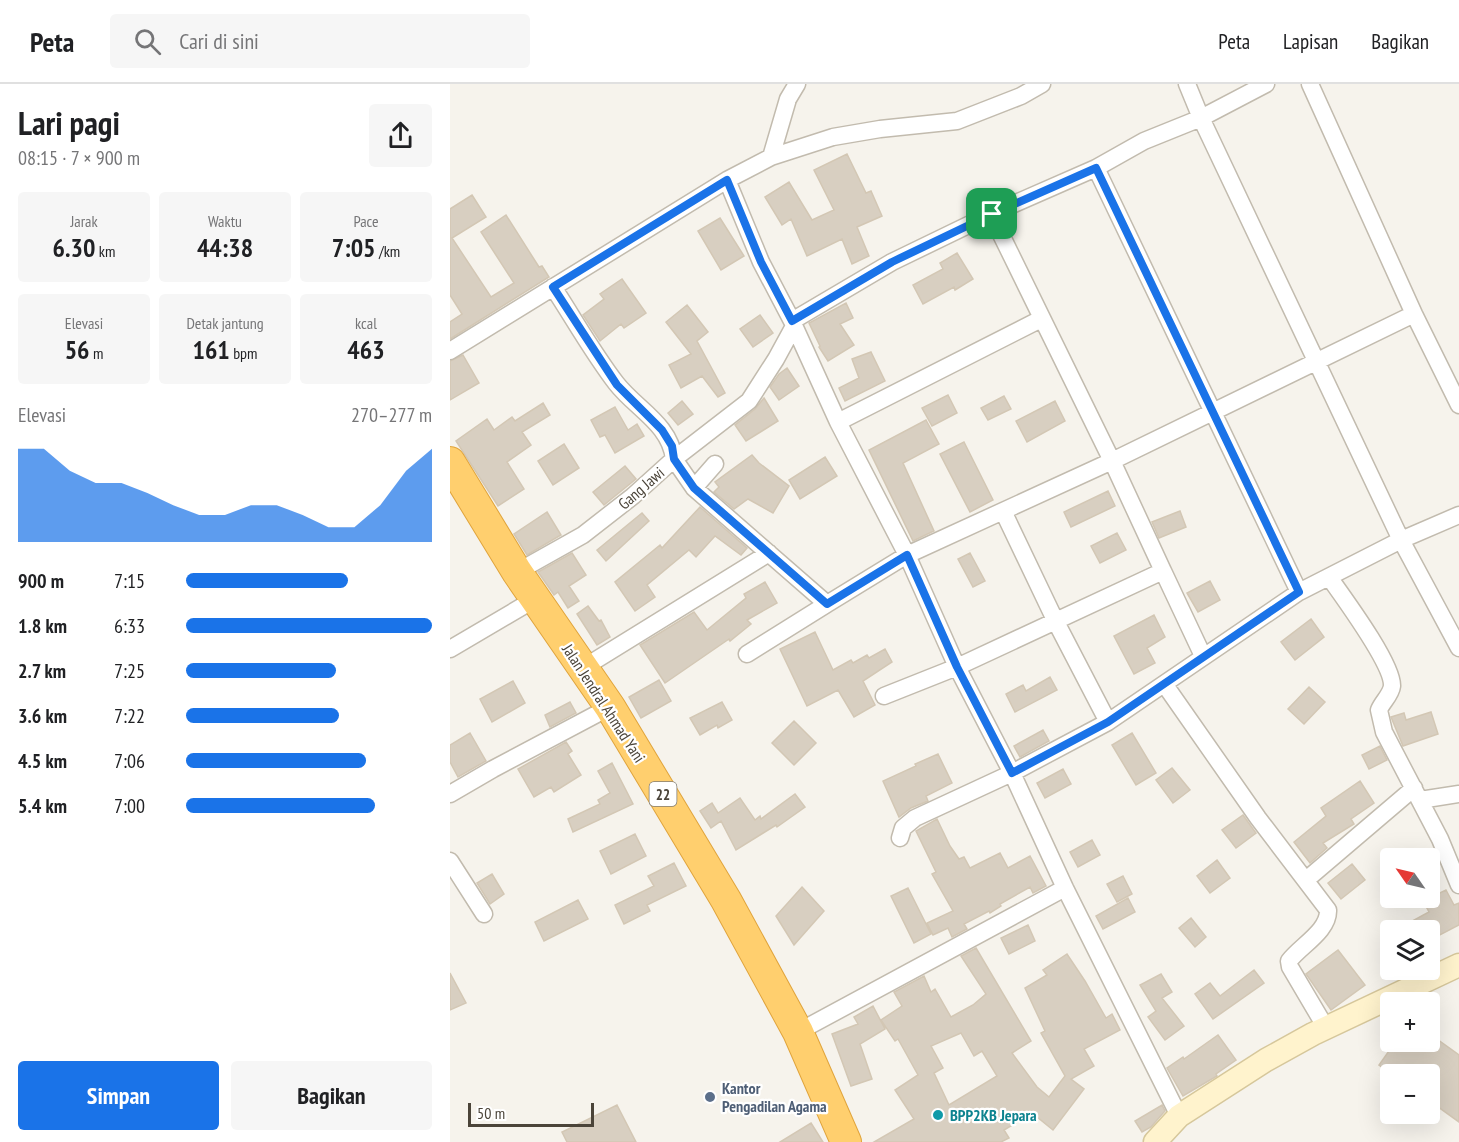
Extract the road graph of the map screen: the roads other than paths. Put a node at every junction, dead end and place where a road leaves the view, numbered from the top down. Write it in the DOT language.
graph roads {
  1 [pos="797,84"];
  2 [pos="1042,84"];
  3 [pos="1187,84"];
  4 [pos="1266,84"];
  5 [pos="1310,84"];
  6 [pos="1201,118"];
  7 [pos="771,157"];
  8 [pos="1096,168"];
  9 [pos="727,180"];
  10 [pos="992,214"];
  11 [pos="553,287"];
  12 [pos="1414,314"];
  13 [pos="1041,319"];
  14 [pos="793,324"];
  15 [pos="450,351"];
  16 [pos="1316,362"];
  17 [pos="1459,405"];
  18 [pos="1214,413"];
  19 [pos="838,422"];
  20 [pos="674,459"];
  21 [pos="1112,461"];
  22 [pos="450,462"];
  23 [pos="715,464"];
  24 [pos="694,488"];
  25 [pos="1004,511"];
  26 [pos="1459,514"];
  27 [pos="1401,540"];
  28 [pos="769,553"];
  29 [pos="907,555"];
  30 [pos="1163,571"];
  31 [pos="517,572"];
  32 [pos="1329,577"];
  33 [pos="1299,592"];
  34 [pos="535,599"];
  35 [pos="827,604"];
  36 [pos="1056,622"];
  37 [pos="1459,648"];
  38 [pos="450,649"];
  39 [pos="747,654"];
  40 [pos="1203,656"];
  41 [pos="957,667"];
  42 [pos="583,668"];
  43 [pos="1165,685"];
  44 [pos="884,696"];
  45 [pos="610,707"];
  46 [pos="1108,722"];
  47 [pos="1012,773"];
  48 [pos="450,794"];
  49 [pos="1417,794"];
  50 [pos="1459,794"];
  51 [pos="900,838"];
  52 [pos="450,861"];
  53 [pos="1306,880"];
  54 [pos="1459,885"];
  55 [pos="1065,888"];
  56 [pos="484,914"];
  57 [pos="1459,965"];
  58 [pos="1326,1028"];
  59 [pos="798,1032"];
  60 [pos="1179,1116"];
  61 [pos="846,1142"];
  62 [pos="1155,1142"];
  1 -- 7 [label="street"];
  2 -- 7 [label="street"];
  3 -- 6 [label="street"];
  4 -- 6 [label="street"];
  5 -- 12 [label="street"];
  6 -- 8 [label="street"];
  6 -- 16 [label="street"];
  7 -- 9 [label="street"];
  8 -- 10 [label="street"];
  8 -- 18 [label="street"];
  9 -- 11 [label="street"];
  9 -- 14 [label="street"];
  10 -- 13 [label="street"];
  10 -- 14 [label="street"];
  11 -- 15 [label="street"];
  11 -- 20 [label="street, Gang Jawi"];
  12 -- 16 [label="street"];
  12 -- 17 [label="street"];
  13 -- 19 [label="street"];
  13 -- 21 [label="street"];
  14 -- 19 [label="street"];
  14 -- 20 [label="street"];
  16 -- 18 [label="street"];
  16 -- 27 [label="street"];
  18 -- 21 [label="street"];
  18 -- 33 [label="street"];
  19 -- 29 [label="street"];
  20 -- 24 [label="street"];
  20 -- 31 [label="street, Gang Jawi"];
  21 -- 25 [label="street"];
  21 -- 30 [label="street"];
  22 -- 31 [label="highway, Jalan Jendral Ahmad Yani / 22"];
  23 -- 24 [label="street"];
  24 -- 28 [label="street"];
  25 -- 29 [label="street"];
  25 -- 36 [label="street"];
  26 -- 27 [label="street"];
  27 -- 32 [label="street"];
  27 -- 37 [label="street"];
  28 -- 35 [label="street"];
  28 -- 42 [label="street"];
  29 -- 35 [label="street"];
  29 -- 41 [label="street"];
  30 -- 36 [label="street"];
  30 -- 40 [label="street"];
  31 -- 34 [label="highway, Jalan Jendral Ahmad Yani / 22"];
  32 -- 33 [label="street"];
  32 -- 49 [label="street"];
  33 -- 40 [label="street"];
  34 -- 38 [label="street"];
  34 -- 42 [label="highway, Jalan Jendral Ahmad Yani / 22"];
  35 -- 39 [label="street"];
  36 -- 41 [label="street"];
  36 -- 46 [label="street"];
  40 -- 43 [label="street"];
  41 -- 44 [label="street"];
  41 -- 47 [label="street"];
  42 -- 45 [label="highway, Jalan Jendral Ahmad Yani / 22"];
  43 -- 46 [label="street"];
  43 -- 53 [label="street"];
  45 -- 48 [label="street"];
  45 -- 59 [label="highway, Jalan Jendral Ahmad Yani / 22"];
  46 -- 47 [label="street"];
  47 -- 51 [label="street"];
  47 -- 55 [label="street"];
  49 -- 50 [label="street"];
  49 -- 53 [label="street"];
  49 -- 54 [label="street"];
  52 -- 56 [label="street"];
  53 -- 58 [label="street"];
  55 -- 59 [label="street"];
  55 -- 60 [label="street"];
  57 -- 58 [label="street"];
  58 -- 60 [label="street"];
  59 -- 61 [label="highway, Jalan Jendral Ahmad Yani / 22"];
  60 -- 62 [label="street"];
}
